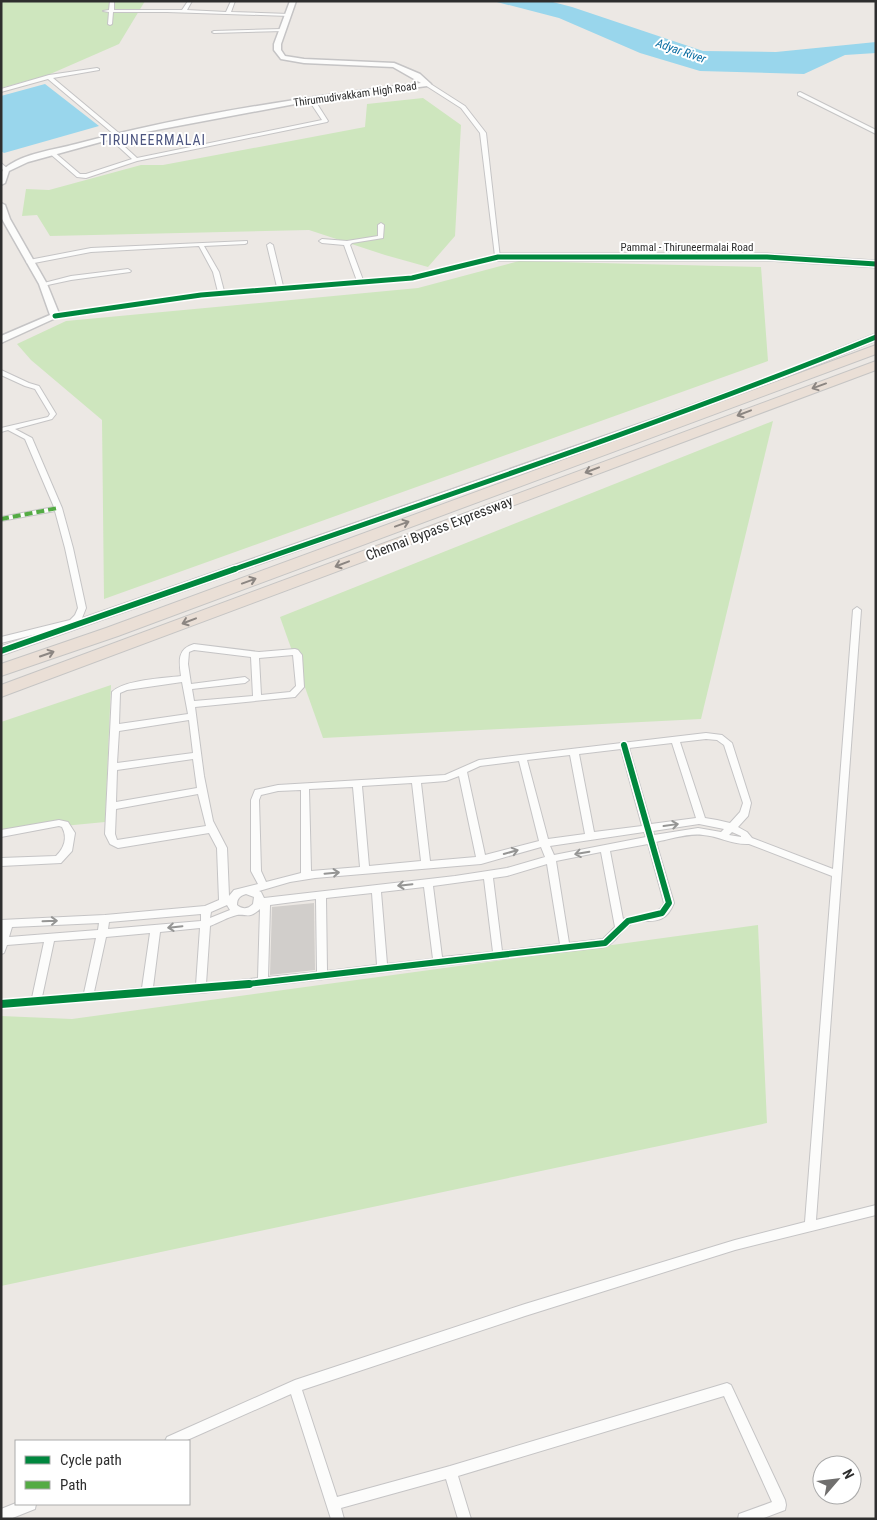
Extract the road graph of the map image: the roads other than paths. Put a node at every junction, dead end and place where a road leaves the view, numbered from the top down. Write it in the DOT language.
graph roads {
  1 [pos="112,1"];
  2 [pos="190,1"];
  3 [pos="233,1"];
  4 [pos="293,1"];
  5 [pos="105,11"];
  6 [pos="112,11"];
  7 [pos="184,11"];
  8 [pos="228,12"];
  9 [pos="199,18"];
  10 [pos="288,18"];
  11 [pos="110,24"];
  12 [pos="282,30"];
  13 [pos="214,32"];
  14 [pos="97,69"];
  15 [pos="49,77"];
  16 [pos="427,84"];
  17 [pos="1,91"];
  18 [pos="800,94"];
  19 [pos="311,99"];
  20 [pos="875,131"];
  21 [pos="114,135"];
  22 [pos="51,152"];
  23 [pos="136,160"];
  24 [pos="4,168"];
  25 [pos="1,182"];
  26 [pos="1,205"];
  27 [pos="381,225"];
  28 [pos="322,241"];
  29 [pos="245,242"];
  30 [pos="348,243"];
  31 [pos="202,245"];
  32 [pos="270,245"];
  33 [pos="498,257"];
  34 [pos="29,262"];
  35 [pos="876,264"];
  36 [pos="128,271"];
  37 [pos="361,282"];
  38 [pos="43,284"];
  39 [pos="281,289"];
  40 [pos="222,294"];
  41 [pos="55,316"];
  42 [pos="876,338"];
  43 [pos="1,340"];
  44 [pos="876,349"];
  45 [pos="829,362"];
  46 [pos="876,365"];
  47 [pos="1,372"];
  48 [pos="774,382"];
  49 [pos="10,429"];
  50 [pos="1,430"];
  51 [pos="58,508"];
  52 [pos="1,519"];
  53 [pos="857,610"];
  54 [pos="1,640"];
  55 [pos="1,651"];
  56 [pos="255,654"];
  57 [pos="1,670"];
  58 [pos="245,680"];
  59 [pos="188,683"];
  60 [pos="1,691"];
  61 [pos="256,698"];
  62 [pos="191,704"];
  63 [pos="193,716"];
  64 [pos="115,728"];
  65 [pos="675,740"];
  66 [pos="624,745"];
  67 [pos="574,751"];
  68 [pos="198,755"];
  69 [pos="522,757"];
  70 [pos="113,767"];
  71 [pos="462,770"];
  72 [pos="416,780"];
  73 [pos="357,784"];
  74 [pos="305,786"];
  75 [pos="203,790"];
  76 [pos="111,806"];
  77 [pos="701,820"];
  78 [pos="730,827"];
  79 [pos="647,828"];
  80 [pos="211,829"];
  81 [pos="1,834"];
  82 [pos="590,836"];
  83 [pos="723,836"];
  84 [pos="651,840"];
  85 [pos="749,840"];
  86 [pos="544,843"];
  87 [pos="605,848"];
  88 [pos="552,859"];
  89 [pos="480,860"];
  90 [pos="1,862"];
  91 [pos="444,863"];
  92 [pos="426,865"];
  93 [pos="365,870"];
  94 [pos="836,874"];
  95 [pos="488,875"];
  96 [pos="306,876"];
  97 [pos="446,881"];
  98 [pos="428,883"];
  99 [pos="264,886"];
  100 [pos="376,888"];
  101 [pos="251,890"];
  102 [pos="321,894"];
  103 [pos="228,900"];
  104 [pos="262,901"];
  105 [pos="206,910"];
  106 [pos="238,911"];
  107 [pos="105,919"];
  108 [pos="5,924"];
  109 [pos="205,924"];
  110 [pos="619,926"];
  111 [pos="156,928"];
  112 [pos="101,934"];
  113 [pos="50,937"];
  114 [pos="2,945"];
  115 [pos="565,948"];
  116 [pos="498,956"];
  117 [pos="438,962"];
  118 [pos="382,968"];
  119 [pos="322,975"];
  120 [pos="263,982"];
  121 [pos="201,989"];
  122 [pos="147,991"];
  123 [pos="88,998"];
  124 [pos="36,1002"];
  125 [pos="1,1004"];
  126 [pos="876,1210"];
  127 [pos="810,1226"];
  128 [pos="295,1386"];
  129 [pos="173,1440"];
  130 [pos="450,1472"];
  131 [pos="334,1504"];
  132 [pos="28,1505"];
  133 [pos="1,1516"];
  134 [pos="338,1519"];
  135 [pos="465,1519"];
  136 [pos="744,1519"];
  1 -- 6 [label="street"];
  2 -- 7 [label="street"];
  3 -- 8 [label="street"];
  4 -- 10 [label="main road, Thirumudivakkam High Road"];
  5 -- 6 [label="street"];
  6 -- 7 [label="street"];
  6 -- 11 [label="street"];
  7 -- 8 [label="street"];
  8 -- 10 [label="street"];
  9 -- 10 [label="street"];
  10 -- 12 [label="main road, Thirumudivakkam High Road"];
  12 -- 13 [label="street"];
  12 -- 16 [label="main road, Thirumudivakkam High Road"];
  14 -- 15 [label="street"];
  15 -- 17 [label="street"];
  15 -- 21 [label="street"];
  16 -- 19 [label="main road, Thirumudivakkam High Road"];
  16 -- 33 [label="street"];
  18 -- 20 [label="street"];
  19 -- 21 [label="main road, Thirumudivakkam High Road"];
  19 -- 23 [label="street"];
  21 -- 22 [label="main road, Thirumudivakkam High Road"];
  21 -- 23 [label="street"];
  22 -- 23 [label="street"];
  22 -- 24 [label="main road, Thirumudivakkam High Road"];
  24 -- 25 [label="main road"];
  26 -- 34 [label="main road"];
  27 -- 30 [label="street"];
  28 -- 30 [label="street"];
  29 -- 31 [label="street"];
  30 -- 37 [label="street"];
  31 -- 34 [label="street"];
  31 -- 40 [label="street"];
  32 -- 39 [label="street"];
  33 -- 35 [label="main road, Pammal - Thiruneermalai Road"];
  33 -- 37 [label="street"];
  34 -- 38 [label="main road"];
  36 -- 38 [label="street"];
  37 -- 39 [label="street"];
  38 -- 41 [label="main road"];
  39 -- 40 [label="street"];
  40 -- 41 [label="street"];
  41 -- 43 [label="main road"];
  42 -- 45 [label="main road"];
  44 -- 45 [label="highway, Chennai Bypass Expressway"];
  45 -- 48 [label="highway, Chennai Bypass Expressway"];
  46 -- 60 [label="highway, Chennai Bypass Expressway, one-way"];
  47 -- 49 [label="street"];
  48 -- 55 [label="main road"];
  57 -- 48 [label="highway, Chennai Bypass Expressway, one-way"];
  49 -- 50 [label="street"];
  49 -- 51 [label="street"];
  51 -- 52 [label="street"];
  51 -- 54 [label="street"];
  53 -- 94 [label="street"];
  56 -- 59 [label="street"];
  56 -- 61 [label="street"];
  56 -- 61 [label="street"];
  58 -- 59 [label="street"];
  59 -- 62 [label="street"];
  59 -- 64 [label="street"];
  61 -- 62 [label="street"];
  62 -- 63 [label="street"];
  63 -- 64 [label="street"];
  63 -- 68 [label="street"];
  64 -- 70 [label="street"];
  65 -- 66 [label="street"];
  65 -- 77 [label="street"];
  65 -- 78 [label="street"];
  66 -- 67 [label="street"];
  66 -- 79 [label="street"];
  67 -- 69 [label="street"];
  67 -- 82 [label="street"];
  68 -- 70 [label="street"];
  68 -- 75 [label="street"];
  69 -- 71 [label="street"];
  69 -- 86 [label="street"];
  70 -- 76 [label="street"];
  71 -- 72 [label="street"];
  71 -- 89 [label="street"];
  72 -- 73 [label="street"];
  72 -- 92 [label="street"];
  73 -- 74 [label="street"];
  73 -- 93 [label="street"];
  74 -- 96 [label="street"];
  74 -- 99 [label="street"];
  75 -- 76 [label="street"];
  75 -- 80 [label="street"];
  76 -- 80 [label="street"];
  77 -- 78 [label="street"];
  79 -- 77 [label="street, one-way"];
  78 -- 83 [label="street"];
  78 -- 85 [label="street"];
  79 -- 82 [label="street"];
  79 -- 84 [label="street"];
  80 -- 103 [label="street"];
  81 -- 90 [label="street"];
  82 -- 86 [label="street"];
  83 -- 84 [label="street"];
  83 -- 85 [label="street"];
  84 -- 87 [label="street"];
  84 -- 110 [label="street"];
  85 -- 94 [label="street"];
  86 -- 88 [label="street"];
  89 -- 86 [label="street, one-way"];
  87 -- 88 [label="street, one-way"];
  87 -- 110 [label="street"];
  88 -- 95 [label="street"];
  88 -- 115 [label="street"];
  89 -- 91 [label="street"];
  91 -- 92 [label="street"];
  91 -- 97 [label="street"];
  92 -- 93 [label="street"];
  96 -- 93 [label="street, one-way"];
  94 -- 127 [label="street"];
  95 -- 97 [label="street"];
  95 -- 116 [label="street"];
  96 -- 99 [label="street"];
  97 -- 98 [label="street"];
  98 -- 100 [label="street, one-way"];
  98 -- 117 [label="street"];
  99 -- 101 [label="street"];
  100 -- 102 [label="street"];
  100 -- 118 [label="street"];
  101 -- 103 [label="street"];
  101 -- 104 [label="street"];
  102 -- 104 [label="street"];
  102 -- 119 [label="street"];
  103 -- 105 [label="street"];
  103 -- 106 [label="street"];
  104 -- 106 [label="street"];
  104 -- 120 [label="street"];
  105 -- 107 [label="street"];
  105 -- 109 [label="street"];
  106 -- 109 [label="street"];
  108 -- 107 [label="street, one-way"];
  107 -- 112 [label="street"];
  108 -- 114 [label="street"];
  109 -- 111 [label="street, one-way"];
  109 -- 121 [label="street"];
  110 -- 115 [label="street"];
  111 -- 112 [label="street"];
  111 -- 122 [label="street"];
  112 -- 113 [label="street"];
  112 -- 123 [label="street"];
  113 -- 114 [label="street"];
  113 -- 124 [label="street"];
  115 -- 116 [label="street"];
  116 -- 117 [label="street"];
  117 -- 118 [label="street"];
  118 -- 119 [label="street"];
  119 -- 120 [label="street"];
  120 -- 121 [label="street"];
  121 -- 122 [label="street"];
  122 -- 123 [label="street"];
  123 -- 124 [label="street"];
  124 -- 125 [label="street"];
  126 -- 127 [label="street"];
  127 -- 128 [label="street"];
  128 -- 129 [label="street"];
  128 -- 131 [label="street"];
  130 -- 131 [label="street"];
  130 -- 135 [label="street"];
  130 -- 136 [label="street"];
  131 -- 134 [label="street"];
  132 -- 133 [label="street"];
}
